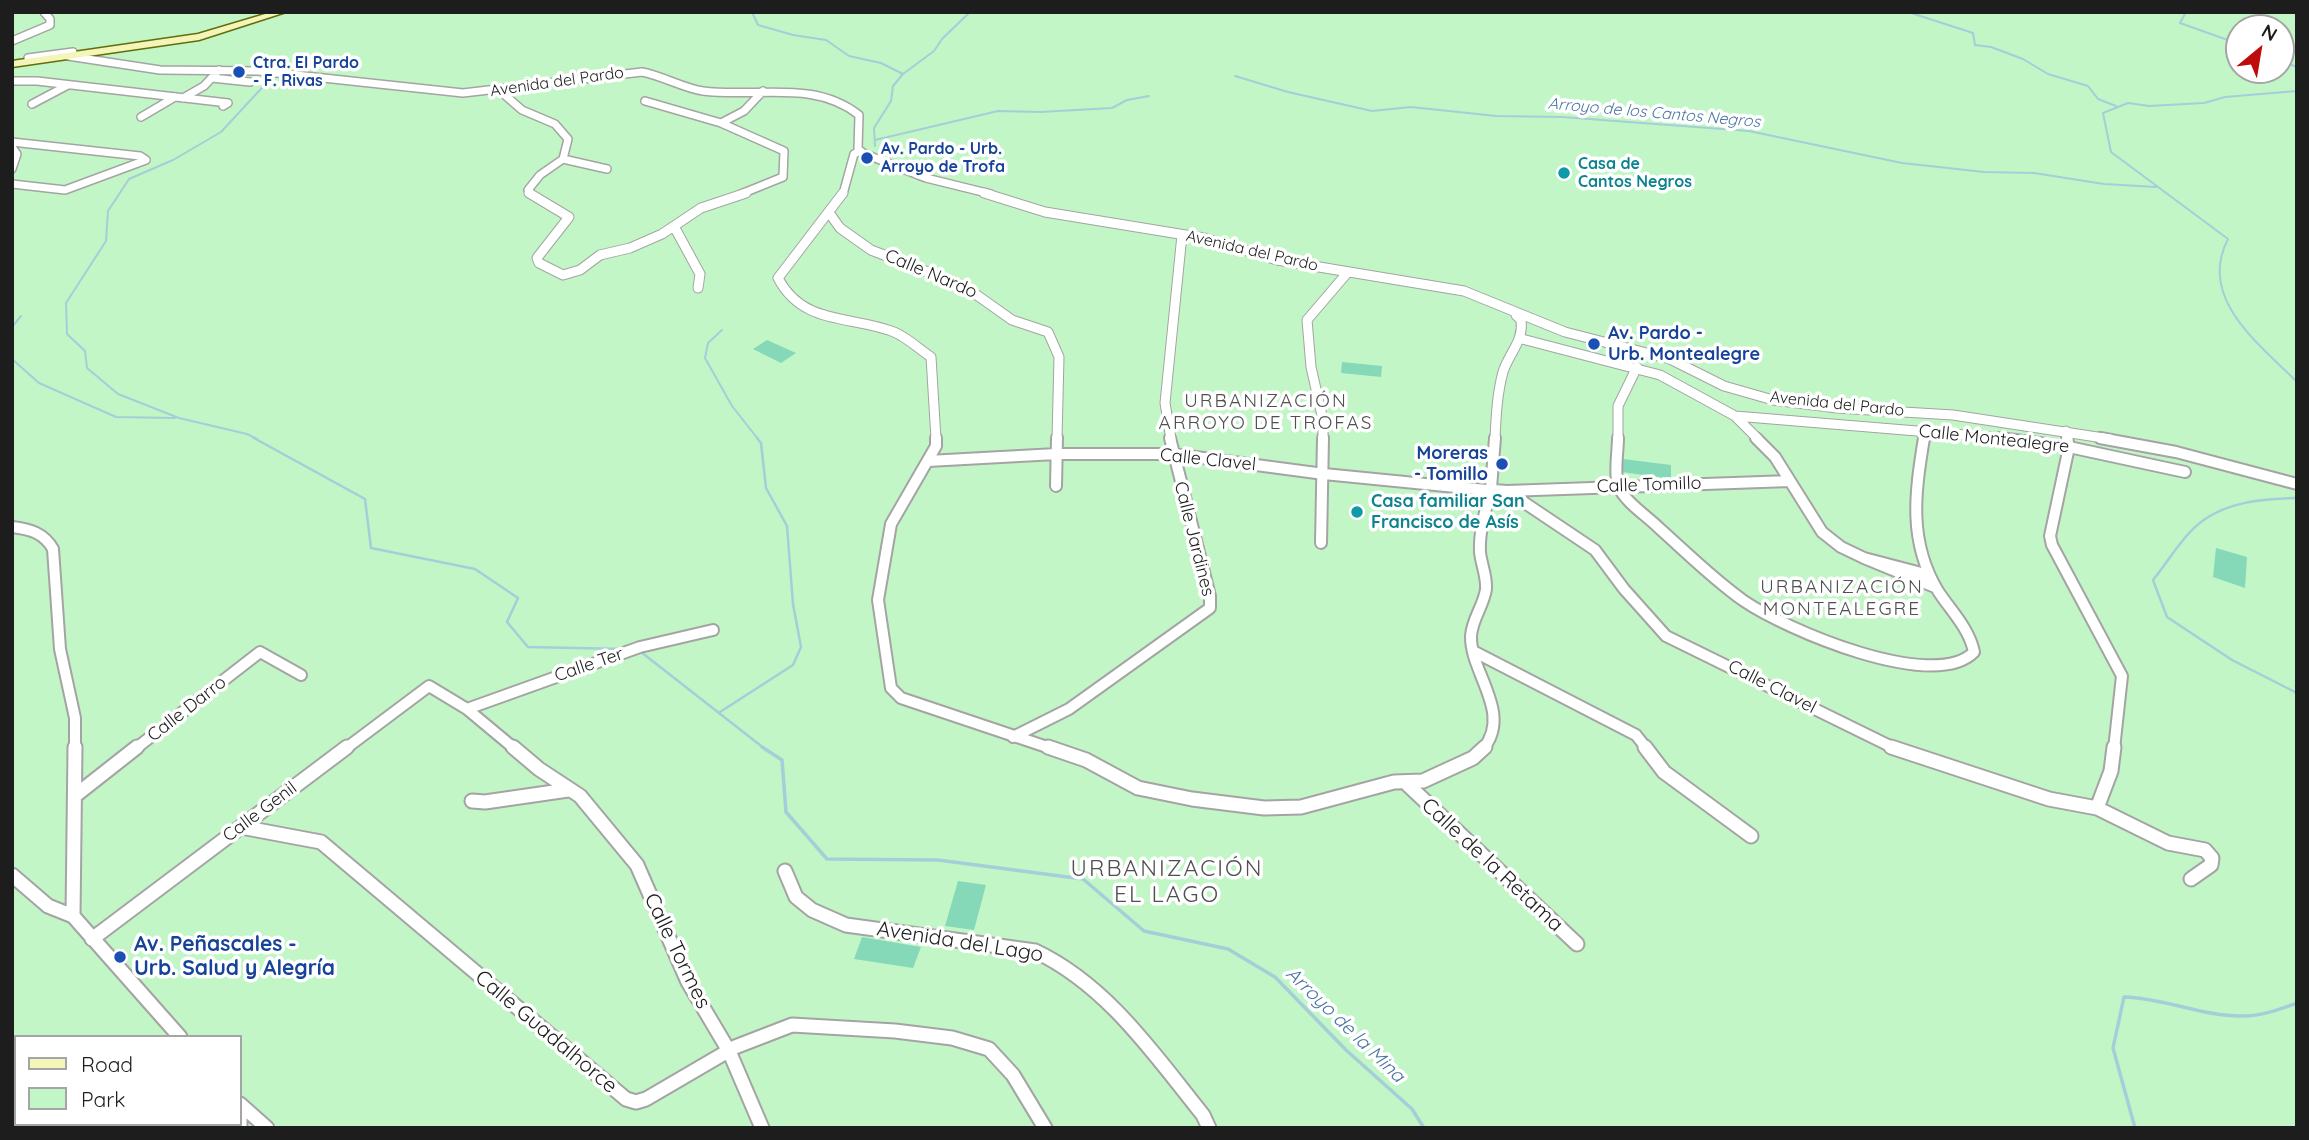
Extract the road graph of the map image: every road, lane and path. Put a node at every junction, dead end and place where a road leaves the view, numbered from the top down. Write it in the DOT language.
graph roads {
  1 [pos="44,12"];
  2 [pos="282,12"];
  3 [pos="228,30"];
  4 [pos="12,41"];
  5 [pos="93,52"];
  6 [pos="55,56"];
  7 [pos="74,56"];
  8 [pos="28,58"];
  9 [pos="103,61"];
  10 [pos="12,62"];
  11 [pos="215,75"];
  12 [pos="12,81"];
  13 [pos="250,82"];
  14 [pos="68,85"];
  15 [pos="763,91"];
  16 [pos="512,92"];
  17 [pos="179,97"];
  18 [pos="645,101"];
  19 [pos="33,104"];
  20 [pos="223,106"];
  21 [pos="141,117"];
  22 [pos="721,123"];
  23 [pos="12,142"];
  24 [pos="35,144"];
  25 [pos="14,149"];
  26 [pos="860,151"];
  27 [pos="563,159"];
  28 [pos="12,169"];
  29 [pos="607,169"];
  30 [pos="12,184"];
  31 [pos="830,214"];
  32 [pos="672,228"];
  33 [pos="1182,235"];
  34 [pos="1348,272"];
  35 [pos="698,288"];
  36 [pos="1529,330"];
  37 [pos="1637,368"];
  38 [pos="1735,416"];
  39 [pos="1925,431"];
  40 [pos="2067,439"];
  41 [pos="1056,454"];
  42 [pos="1172,454"];
  43 [pos="928,461"];
  44 [pos="2185,472"];
  45 [pos="1324,474"];
  46 [pos="1790,481"];
  47 [pos="2297,484"];
  48 [pos="1618,485"];
  49 [pos="1056,486"];
  50 [pos="1490,490"];
  51 [pos="1507,491"];
  52 [pos="12,527"];
  53 [pos="1321,543"];
  54 [pos="1864,558"];
  55 [pos="1928,575"];
  56 [pos="1935,587"];
  57 [pos="713,629"];
  58 [pos="1473,651"];
  59 [pos="301,675"];
  60 [pos="429,686"];
  61 [pos="467,709"];
  62 [pos="1013,737"];
  63 [pos="1408,785"];
  64 [pos="568,790"];
  65 [pos="76,795"];
  66 [pos="472,801"];
  67 [pos="2098,808"];
  68 [pos="240,827"];
  69 [pos="1751,836"];
  70 [pos="785,871"];
  71 [pos="12,875"];
  72 [pos="2191,879"];
  73 [pos="74,916"];
  74 [pos="92,939"];
  75 [pos="1577,944"];
  76 [pos="178,1035"];
  77 [pos="729,1051"];
  78 [pos="242,1106"];
  79 [pos="267,1128"];
  80 [pos="762,1128"];
  81 [pos="1045,1128"];
  82 [pos="1209,1128"];
  1 -- 4 [label="street"];
  2 -- 3 [label="main road"];
  3 -- 5 [label="main road"];
  3 -- 8 [label="main road"];
  5 -- 6 [label="main road"];
  5 -- 7 [label="street"];
  5 -- 8 [label="street"];
  5 -- 9 [label="street"];
  6 -- 7 [label="street"];
  6 -- 10 [label="main road"];
  7 -- 9 [label="street"];
  8 -- 10 [label="main road"];
  9 -- 11 [label="street"];
  11 -- 13 [label="street"];
  11 -- 16 [label="street, Avenida del Pardo"];
  11 -- 17 [label="street, Avenida del Pardo"];
  12 -- 14 [label="street"];
  14 -- 17 [label="street"];
  14 -- 19 [label="street"];
  15 -- 16 [label="street, Avenida del Pardo"];
  15 -- 22 [label="street"];
  15 -- 26 [label="street, Avenida del Pardo"];
  16 -- 27 [label="street"];
  17 -- 20 [label="street"];
  17 -- 21 [label="street, Avenida del Pardo"];
  18 -- 22 [label="street"];
  22 -- 32 [label="street"];
  23 -- 24 [label="street"];
  24 -- 25 [label="street"];
  24 -- 30 [label="street"];
  25 -- 28 [label="street"];
  26 -- 31 [label="street"];
  26 -- 33 [label="street, Avenida del Pardo"];
  27 -- 29 [label="street"];
  27 -- 32 [label="street"];
  31 -- 41 [label="street, Calle Nardo"];
  31 -- 43 [label="street"];
  32 -- 35 [label="street"];
  33 -- 34 [label="street, Avenida del Pardo"];
  33 -- 42 [label="street, Calle Jardines"];
  34 -- 36 [label="street, Avenida del Pardo"];
  34 -- 45 [label="street"];
  36 -- 37 [label="street, Calle Montealegre"];
  36 -- 40 [label="street, Avenida del Pardo"];
  36 -- 50 [label="street"];
  37 -- 38 [label="street, Calle Montealegre"];
  37 -- 48 [label="street"];
  38 -- 39 [label="street, Calle Montealegre"];
  38 -- 46 [label="street"];
  39 -- 40 [label="street, Calle Montealegre"];
  39 -- 55 [label="street"];
  40 -- 44 [label="street, Calle Montealegre"];
  40 -- 47 [label="street"];
  40 -- 67 [label="street"];
  41 -- 42 [label="street, Calle Clavel"];
  41 -- 43 [label="street, Calle Clavel"];
  41 -- 49 [label="street, Calle Nardo"];
  42 -- 45 [label="street, Calle Clavel"];
  42 -- 62 [label="street, Calle Jardines"];
  43 -- 62 [label="street"];
  45 -- 50 [label="street, Calle Clavel"];
  45 -- 53 [label="street"];
  46 -- 48 [label="street, Calle Tomillo"];
  46 -- 54 [label="street"];
  48 -- 51 [label="street, Calle Tomillo"];
  48 -- 56 [label="street"];
  50 -- 51 [label="street, Calle Clavel"];
  50 -- 58 [label="street"];
  51 -- 67 [label="street, Calle Clavel"];
  52 -- 65 [label="street"];
  54 -- 55 [label="street"];
  54 -- 56 [label="street"];
  55 -- 56 [label="street"];
  57 -- 61 [label="street, Calle Ter"];
  58 -- 63 [label="street"];
  58 -- 69 [label="street"];
  59 -- 65 [label="street, Calle Darro"];
  60 -- 61 [label="street, Calle Tormes"];
  60 -- 68 [label="street, Calle Genil"];
  61 -- 64 [label="street, Calle Tormes"];
  62 -- 63 [label="street"];
  63 -- 75 [label="street, Calle de la Retama"];
  64 -- 66 [label="street"];
  64 -- 77 [label="street, Calle Tormes"];
  65 -- 73 [label="street"];
  67 -- 72 [label="street, Calle Clavel"];
  68 -- 74 [label="street, Calle Genil"];
  68 -- 77 [label="street, Calle Guadalhorce"];
  70 -- 82 [label="street, Avenida del Lago"];
  71 -- 73 [label="street"];
  73 -- 74 [label="street"];
  74 -- 76 [label="street"];
  77 -- 80 [label="street, Calle Tormes"];
  77 -- 81 [label="street, Calle Guadalhorce"];
  78 -- 79 [label="street"];
}
